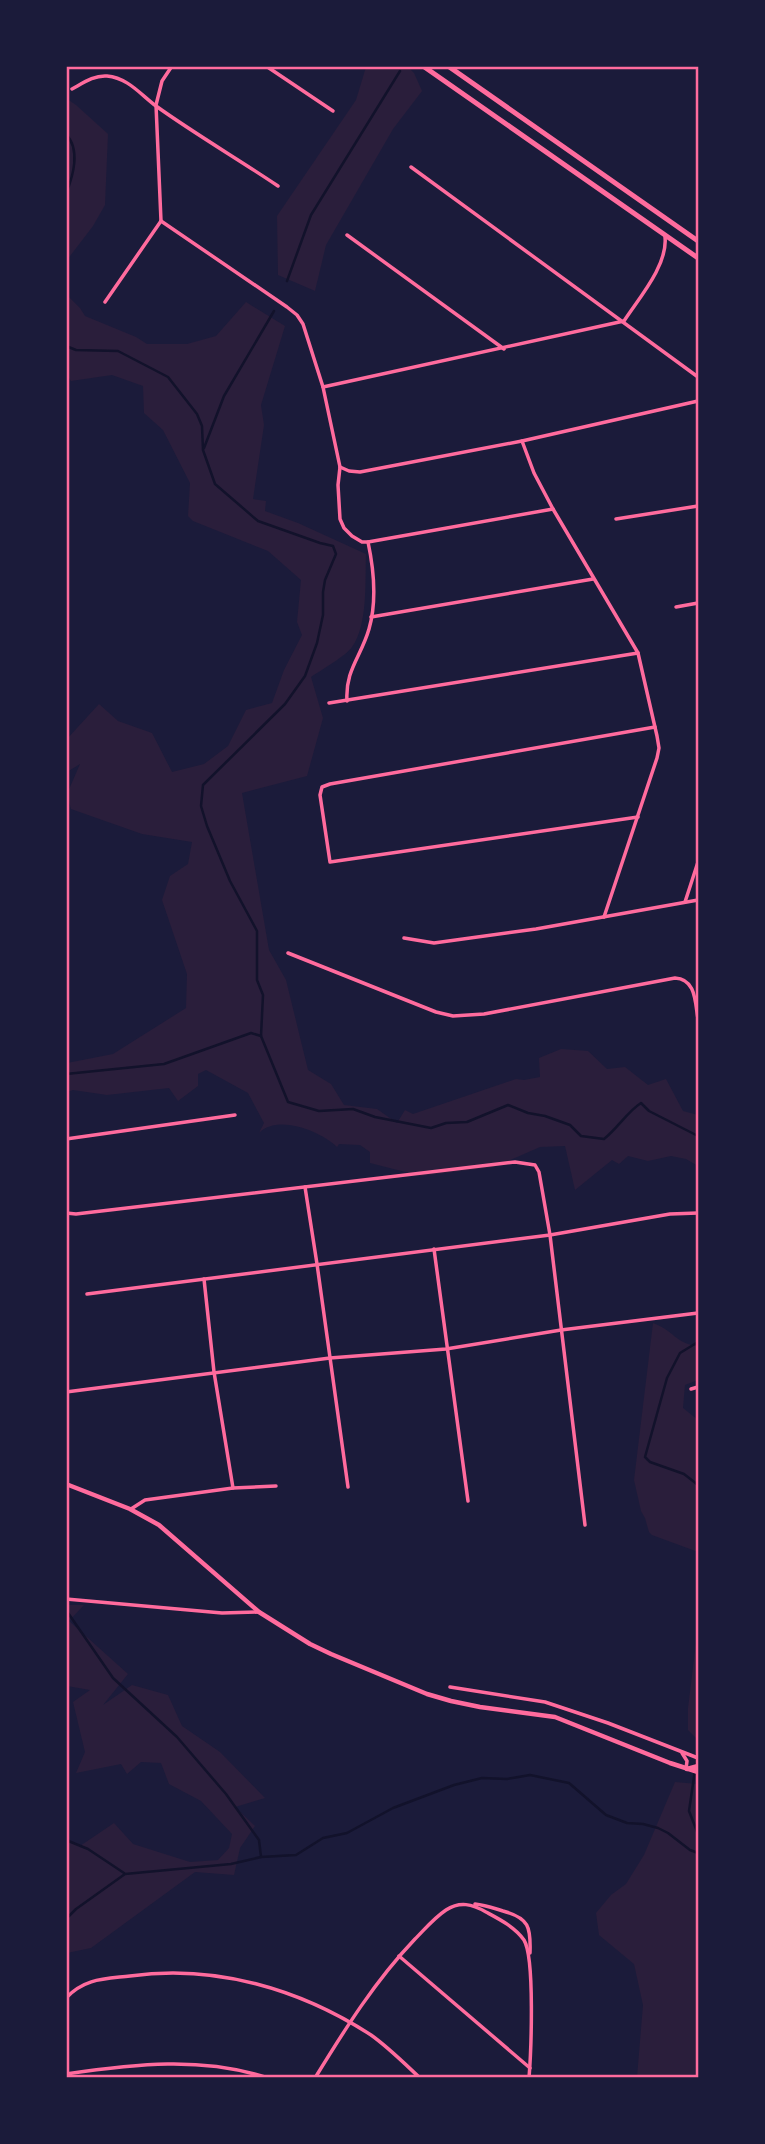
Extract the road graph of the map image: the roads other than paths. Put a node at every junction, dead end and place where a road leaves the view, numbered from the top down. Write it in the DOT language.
graph roads {
  1 [pos="172,66"];
  2 [pos="266,66"];
  3 [pos="423,66"];
  4 [pos="448,66"];
  5 [pos="72,89"];
  6 [pos="156,105"];
  7 [pos="332,111"];
  8 [pos="411,167"];
  9 [pos="278,186"];
  10 [pos="161,221"];
  11 [pos="664,232"];
  12 [pos="347,236"];
  13 [pos="698,242"];
  14 [pos="698,258"];
  15 [pos="106,303"];
  16 [pos="624,321"];
  17 [pos="504,349"];
  18 [pos="698,377"];
  19 [pos="323,387"];
  20 [pos="698,401"];
  21 [pos="522,441"];
  22 [pos="340,467"];
  23 [pos="698,506"];
  24 [pos="553,509"];
  25 [pos="616,519"];
  26 [pos="368,542"];
  27 [pos="593,579"];
  28 [pos="698,603"];
  29 [pos="676,607"];
  30 [pos="371,617"];
  31 [pos="638,653"];
  32 [pos="347,701"];
  33 [pos="329,704"];
  34 [pos="655,727"];
  35 [pos="638,817"];
  36 [pos="698,862"];
  37 [pos="698,900"];
  38 [pos="685,902"];
  39 [pos="604,917"];
  40 [pos="404,938"];
  41 [pos="288,953"];
  42 [pos="698,1019"];
  43 [pos="235,1115"];
  44 [pos="66,1139"];
  45 [pos="305,1188"];
  46 [pos="66,1213"];
  47 [pos="698,1213"];
  48 [pos="550,1235"];
  49 [pos="434,1249"];
  50 [pos="317,1264"];
  51 [pos="204,1279"];
  52 [pos="87,1294"];
  53 [pos="698,1312"];
  54 [pos="561,1330"];
  55 [pos="446,1349"];
  56 [pos="330,1358"];
  57 [pos="214,1372"];
  58 [pos="698,1387"];
  59 [pos="691,1389"];
  60 [pos="66,1392"];
  61 [pos="66,1484"];
  62 [pos="276,1486"];
  63 [pos="348,1487"];
  64 [pos="233,1488"];
  65 [pos="468,1501"];
  66 [pos="130,1509"];
  67 [pos="585,1525"];
  68 [pos="66,1599"];
  69 [pos="259,1612"];
  70 [pos="450,1686"];
  71 [pos="677,1750"];
  72 [pos="698,1758"];
  73 [pos="698,1766"];
  74 [pos="689,1769"];
  75 [pos="698,1772"];
  76 [pos="470,1904"];
  77 [pos="399,1956"];
  78 [pos="529,1965"];
  79 [pos="66,1998"];
  80 [pos="349,2023"];
  81 [pos="530,2068"];
  82 [pos="66,2074"];
  83 [pos="268,2077"];
  84 [pos="315,2077"];
  85 [pos="420,2077"];
  86 [pos="529,2077"];
  1 -- 6 [label="street"];
  2 -- 7 [label="street"];
  3 -- 11 [label="main road"];
  4 -- 13 [label="main road"];
  5 -- 6 [label="street"];
  6 -- 9 [label="street"];
  6 -- 10 [label="street"];
  8 -- 16 [label="street"];
  10 -- 15 [label="street"];
  10 -- 19 [label="street"];
  11 -- 14 [label="main road"];
  11 -- 16 [label="street"];
  12 -- 17 [label="street"];
  16 -- 17 [label="street"];
  16 -- 18 [label="street"];
  17 -- 19 [label="street"];
  19 -- 22 [label="street"];
  20 -- 21 [label="street"];
  21 -- 22 [label="street"];
  21 -- 24 [label="street"];
  22 -- 26 [label="street"];
  23 -- 25 [label="street"];
  24 -- 26 [label="street"];
  24 -- 27 [label="street"];
  26 -- 30 [label="street"];
  27 -- 30 [label="street"];
  27 -- 31 [label="street"];
  28 -- 29 [label="street"];
  30 -- 32 [label="street"];
  31 -- 32 [label="street"];
  31 -- 34 [label="street"];
  32 -- 33 [label="street"];
  34 -- 35 [label="street"];
  34 -- 35 [label="street"];
  35 -- 39 [label="street"];
  36 -- 38 [label="street"];
  37 -- 38 [label="street"];
  38 -- 39 [label="street"];
  39 -- 40 [label="street"];
  41 -- 42 [label="street"];
  43 -- 44 [label="street"];
  45 -- 46 [label="street"];
  45 -- 48 [label="street"];
  45 -- 50 [label="street"];
  47 -- 48 [label="street"];
  48 -- 49 [label="street"];
  48 -- 54 [label="street"];
  49 -- 50 [label="street"];
  49 -- 55 [label="street"];
  50 -- 51 [label="street"];
  50 -- 56 [label="street"];
  51 -- 52 [label="street"];
  51 -- 57 [label="street"];
  53 -- 54 [label="street"];
  54 -- 55 [label="street"];
  54 -- 67 [label="street"];
  55 -- 56 [label="street"];
  55 -- 65 [label="street"];
  56 -- 57 [label="street"];
  56 -- 63 [label="street"];
  57 -- 60 [label="street"];
  57 -- 64 [label="street"];
  58 -- 59 [label="street"];
  61 -- 66 [label="street"];
  62 -- 64 [label="street"];
  64 -- 66 [label="street"];
  66 -- 69 [label="street"];
  68 -- 69 [label="street"];
  69 -- 74 [label="street"];
  70 -- 71 [label="street"];
  71 -- 72 [label="street"];
  71 -- 74 [label="street"];
  73 -- 74 [label="street"];
  74 -- 75 [label="street"];
  76 -- 77 [label="street"];
  76 -- 78 [label="street"];
  76 -- 78 [label="street"];
  77 -- 80 [label="street"];
  77 -- 81 [label="street"];
  78 -- 81 [label="street"];
  79 -- 80 [label="street"];
  80 -- 84 [label="street"];
  80 -- 85 [label="street"];
  81 -- 86 [label="street"];
  82 -- 83 [label="street"];
}
